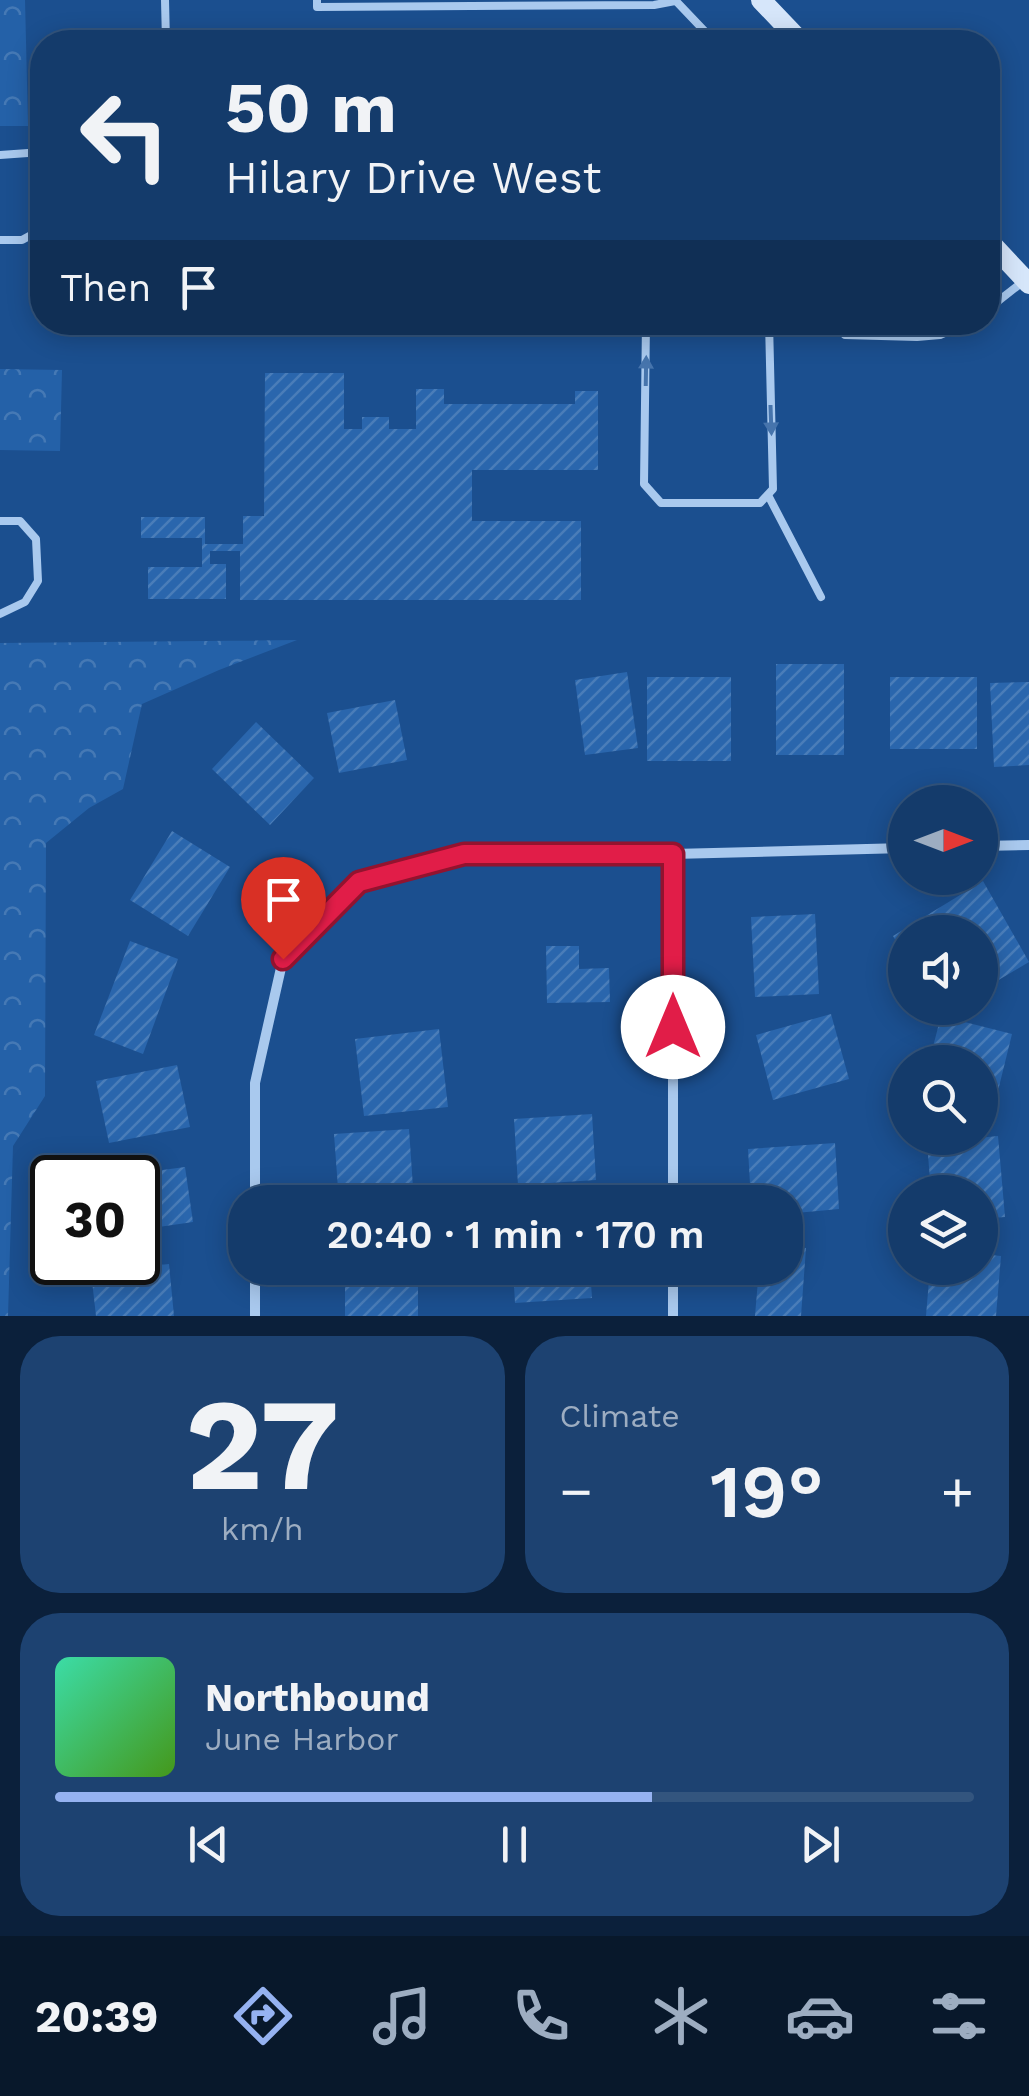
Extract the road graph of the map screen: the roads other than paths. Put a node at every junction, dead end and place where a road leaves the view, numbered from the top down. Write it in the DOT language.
graph roads {
  1 [pos="165,0"];
  2 [pos="317,0"];
  3 [pos="675,0"];
  4 [pos="761,0"];
  5 [pos="166,30"];
  6 [pos="704,30"];
  7 [pos="790,30"];
  8 [pos="30,153"];
  9 [pos="0,155"];
  10 [pos="30,236"];
  11 [pos="0,240"];
  12 [pos="1000,259"];
  13 [pos="1027,282"];
  14 [pos="1000,301"];
  15 [pos="646,335"];
  16 [pos="769,335"];
  17 [pos="846,335"];
  18 [pos="942,335"];
  19 [pos="768,495"];
  20 [pos="0,521"];
  21 [pos="821,597"];
  22 [pos="0,614"];
  23 [pos="1029,845"];
  24 [pos="998,846"];
  25 [pos="888,848"];
  26 [pos="673,854"];
  27 [pos="254,1185"];
  28 [pos="673,1185"];
  29 [pos="254,1285"];
  30 [pos="673,1285"];
  31 [pos="254,1316"];
  32 [pos="673,1316"];
  1 -- 5 [label="lane"];
  2 -- 3 [label="lane"];
  3 -- 6 [label="lane"];
  4 -- 7 [label="street"];
  8 -- 9 [label="lane"];
  10 -- 11 [label="lane"];
  12 -- 13 [label="street"];
  13 -- 14 [label="lane"];
  19 -- 15 [label="lane, one-way"];
  16 -- 19 [label="lane, one-way"];
  17 -- 18 [label="lane"];
  19 -- 21 [label="lane"];
  20 -- 22 [label="lane"];
  23 -- 24 [label="street"];
  25 -- 26 [label="street"];
  26 -- 27 [label="street"];
  26 -- 28 [label="street"];
  29 -- 31 [label="street"];
  30 -- 32 [label="street"];
}
